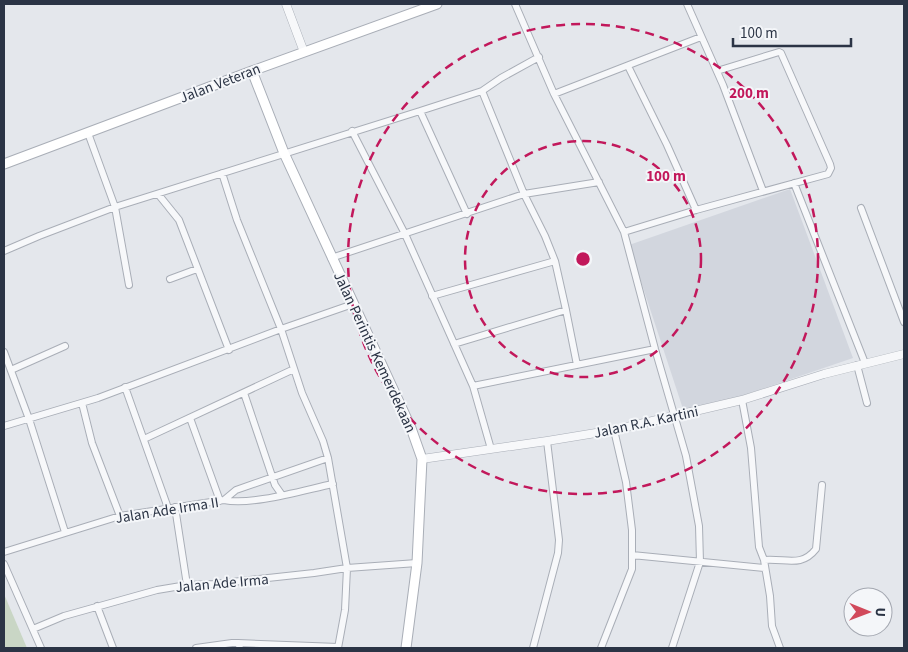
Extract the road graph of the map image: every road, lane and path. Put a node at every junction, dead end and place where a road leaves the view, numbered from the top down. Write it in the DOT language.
graph roads {
  1 [pos="286,4"];
  2 [pos="437,4"];
  3 [pos="515,4"];
  4 [pos="687,4"];
  5 [pos="701,37"];
  6 [pos="304,52"];
  7 [pos="539,57"];
  8 [pos="628,66"];
  9 [pos="252,71"];
  10 [pos="717,71"];
  11 [pos="482,91"];
  12 [pos="554,94"];
  13 [pos="420,111"];
  14 [pos="352,131"];
  15 [pos="88,133"];
  16 [pos="284,153"];
  17 [pos="4,164"];
  18 [pos="222,173"];
  19 [pos="599,182"];
  20 [pos="794,183"];
  21 [pos="763,191"];
  22 [pos="158,194"];
  23 [pos="524,194"];
  24 [pos="115,207"];
  25 [pos="861,208"];
  26 [pos="696,210"];
  27 [pos="467,214"];
  28 [pos="624,232"];
  29 [pos="405,234"];
  30 [pos="4,251"];
  31 [pos="332,258"];
  32 [pos="555,261"];
  33 [pos="196,269"];
  34 [pos="170,279"];
  35 [pos="129,285"];
  36 [pos="432,296"];
  37 [pos="354,304"];
  38 [pos="566,310"];
  39 [pos="904,322"];
  40 [pos="281,329"];
  41 [pos="454,344"];
  42 [pos="65,346"];
  43 [pos="655,348"];
  44 [pos="229,350"];
  45 [pos="4,352"];
  46 [pos="904,354"];
  47 [pos="866,362"];
  48 [pos="577,365"];
  49 [pos="857,365"];
  50 [pos="11,370"];
  51 [pos="294,370"];
  52 [pos="473,386"];
  53 [pos="126,387"];
  54 [pos="244,394"];
  55 [pos="742,400"];
  56 [pos="82,403"];
  57 [pos="867,403"];
  58 [pos="674,416"];
  59 [pos="190,418"];
  60 [pos="28,419"];
  61 [pos="4,426"];
  62 [pos="614,430"];
  63 [pos="144,439"];
  64 [pos="547,442"];
  65 [pos="491,449"];
  66 [pos="328,458"];
  67 [pos="422,458"];
  68 [pos="272,477"];
  69 [pos="333,484"];
  70 [pos="822,485"];
  71 [pos="282,495"];
  72 [pos="222,501"];
  73 [pos="172,507"];
  74 [pos="120,516"];
  75 [pos="65,532"];
  76 [pos="4,552"];
  77 [pos="632,555"];
  78 [pos="764,560"];
  79 [pos="700,562"];
  80 [pos="417,563"];
  81 [pos="4,564"];
  82 [pos="347,568"];
  83 [pos="766,568"];
  84 [pos="187,585"];
  85 [pos="97,606"];
  86 [pos="33,629"];
  87 [pos="239,646"];
  88 [pos="41,648"];
  89 [pos="113,648"];
  90 [pos="196,648"];
  91 [pos="338,648"];
  92 [pos="406,648"];
  93 [pos="534,648"];
  94 [pos="601,648"];
  95 [pos="672,648"];
  96 [pos="780,648"];
  1 -- 6 [label="street"];
  2 -- 6 [label="main road, Jalan Veteran"];
  3 -- 7 [label="street"];
  4 -- 5 [label="street"];
  5 -- 8 [label="street"];
  5 -- 10 [label="street"];
  6 -- 9 [label="main road, Jalan Veteran"];
  7 -- 11 [label="street"];
  7 -- 12 [label="street"];
  8 -- 12 [label="street"];
  8 -- 26 [label="street"];
  9 -- 15 [label="main road, Jalan Veteran"];
  9 -- 16 [label="main road, Jalan Perintis Kemerdekaan"];
  10 -- 20 [label="street"];
  10 -- 21 [label="street"];
  11 -- 13 [label="street"];
  11 -- 23 [label="street"];
  12 -- 19 [label="street"];
  13 -- 14 [label="street"];
  13 -- 27 [label="street"];
  14 -- 16 [label="street"];
  14 -- 29 [label="street"];
  15 -- 17 [label="main road, Jalan Veteran"];
  15 -- 24 [label="street"];
  16 -- 18 [label="street"];
  16 -- 31 [label="main road, Jalan Perintis Kemerdekaan"];
  18 -- 22 [label="street"];
  18 -- 40 [label="street"];
  19 -- 23 [label="street"];
  19 -- 28 [label="street"];
  20 -- 21 [label="street"];
  20 -- 47 [label="street"];
  21 -- 26 [label="street"];
  22 -- 24 [label="street"];
  22 -- 33 [label="street"];
  23 -- 27 [label="street"];
  23 -- 32 [label="street"];
  24 -- 30 [label="street"];
  24 -- 35 [label="street"];
  25 -- 39 [label="street"];
  26 -- 28 [label="street"];
  27 -- 29 [label="street"];
  28 -- 43 [label="street"];
  29 -- 31 [label="street"];
  29 -- 36 [label="street"];
  31 -- 37 [label="main road, Jalan Perintis Kemerdekaan"];
  32 -- 36 [label="street"];
  32 -- 38 [label="street"];
  33 -- 34 [label="street"];
  33 -- 44 [label="street"];
  36 -- 41 [label="street"];
  37 -- 40 [label="street"];
  37 -- 67 [label="main road, Jalan Perintis Kemerdekaan"];
  38 -- 41 [label="street"];
  38 -- 48 [label="street"];
  40 -- 44 [label="street"];
  40 -- 51 [label="street"];
  41 -- 52 [label="street"];
  42 -- 50 [label="street"];
  43 -- 48 [label="street"];
  43 -- 58 [label="street"];
  44 -- 53 [label="street"];
  45 -- 50 [label="street"];
  46 -- 47 [label="street, Jalan R.A. Kartini"];
  47 -- 49 [label="street, Jalan R.A. Kartini"];
  48 -- 52 [label="street"];
  49 -- 55 [label="street, Jalan R.A. Kartini"];
  49 -- 57 [label="street"];
  50 -- 60 [label="street"];
  51 -- 54 [label="street"];
  51 -- 66 [label="street"];
  52 -- 65 [label="street"];
  53 -- 56 [label="street"];
  53 -- 63 [label="street"];
  54 -- 59 [label="street"];
  54 -- 68 [label="street"];
  55 -- 58 [label="street, Jalan R.A. Kartini"];
  55 -- 78 [label="street"];
  56 -- 60 [label="street"];
  56 -- 74 [label="street"];
  58 -- 62 [label="street, Jalan R.A. Kartini"];
  58 -- 79 [label="street"];
  59 -- 63 [label="street"];
  59 -- 72 [label="street"];
  60 -- 61 [label="street"];
  60 -- 75 [label="street"];
  62 -- 64 [label="street, Jalan R.A. Kartini"];
  62 -- 77 [label="street"];
  63 -- 73 [label="street"];
  64 -- 65 [label="street, Jalan R.A. Kartini"];
  64 -- 93 [label="street"];
  65 -- 67 [label="street, Jalan R.A. Kartini"];
  66 -- 68 [label="street"];
  66 -- 69 [label="street"];
  67 -- 80 [label="main road, Jalan Perintis Kemerdekaan"];
  68 -- 71 [label="street"];
  68 -- 72 [label="street"];
  69 -- 71 [label="street, Jalan Ade Irma II"];
  69 -- 82 [label="street"];
  70 -- 78 [label="street"];
  71 -- 72 [label="street, Jalan Ade Irma II"];
  72 -- 73 [label="street, Jalan Ade Irma II"];
  73 -- 74 [label="street, Jalan Ade Irma II"];
  73 -- 84 [label="street"];
  74 -- 75 [label="street, Jalan Ade Irma II"];
  75 -- 76 [label="street, Jalan Ade Irma II"];
  77 -- 79 [label="street"];
  77 -- 94 [label="street"];
  78 -- 83 [label="street"];
  79 -- 83 [label="street"];
  79 -- 95 [label="street"];
  80 -- 82 [label="street, Jalan Ade Irma"];
  80 -- 92 [label="main road, Jalan Perintis Kemerdekaan"];
  81 -- 86 [label="street"];
  82 -- 84 [label="street, Jalan Ade Irma"];
  82 -- 91 [label="street"];
  83 -- 96 [label="street"];
  84 -- 85 [label="street, Jalan Ade Irma"];
  85 -- 86 [label="street, Jalan Ade Irma"];
  85 -- 89 [label="street"];
  86 -- 88 [label="street"];
  87 -- 90 [label="street"];
  87 -- 91 [label="street"];
}
